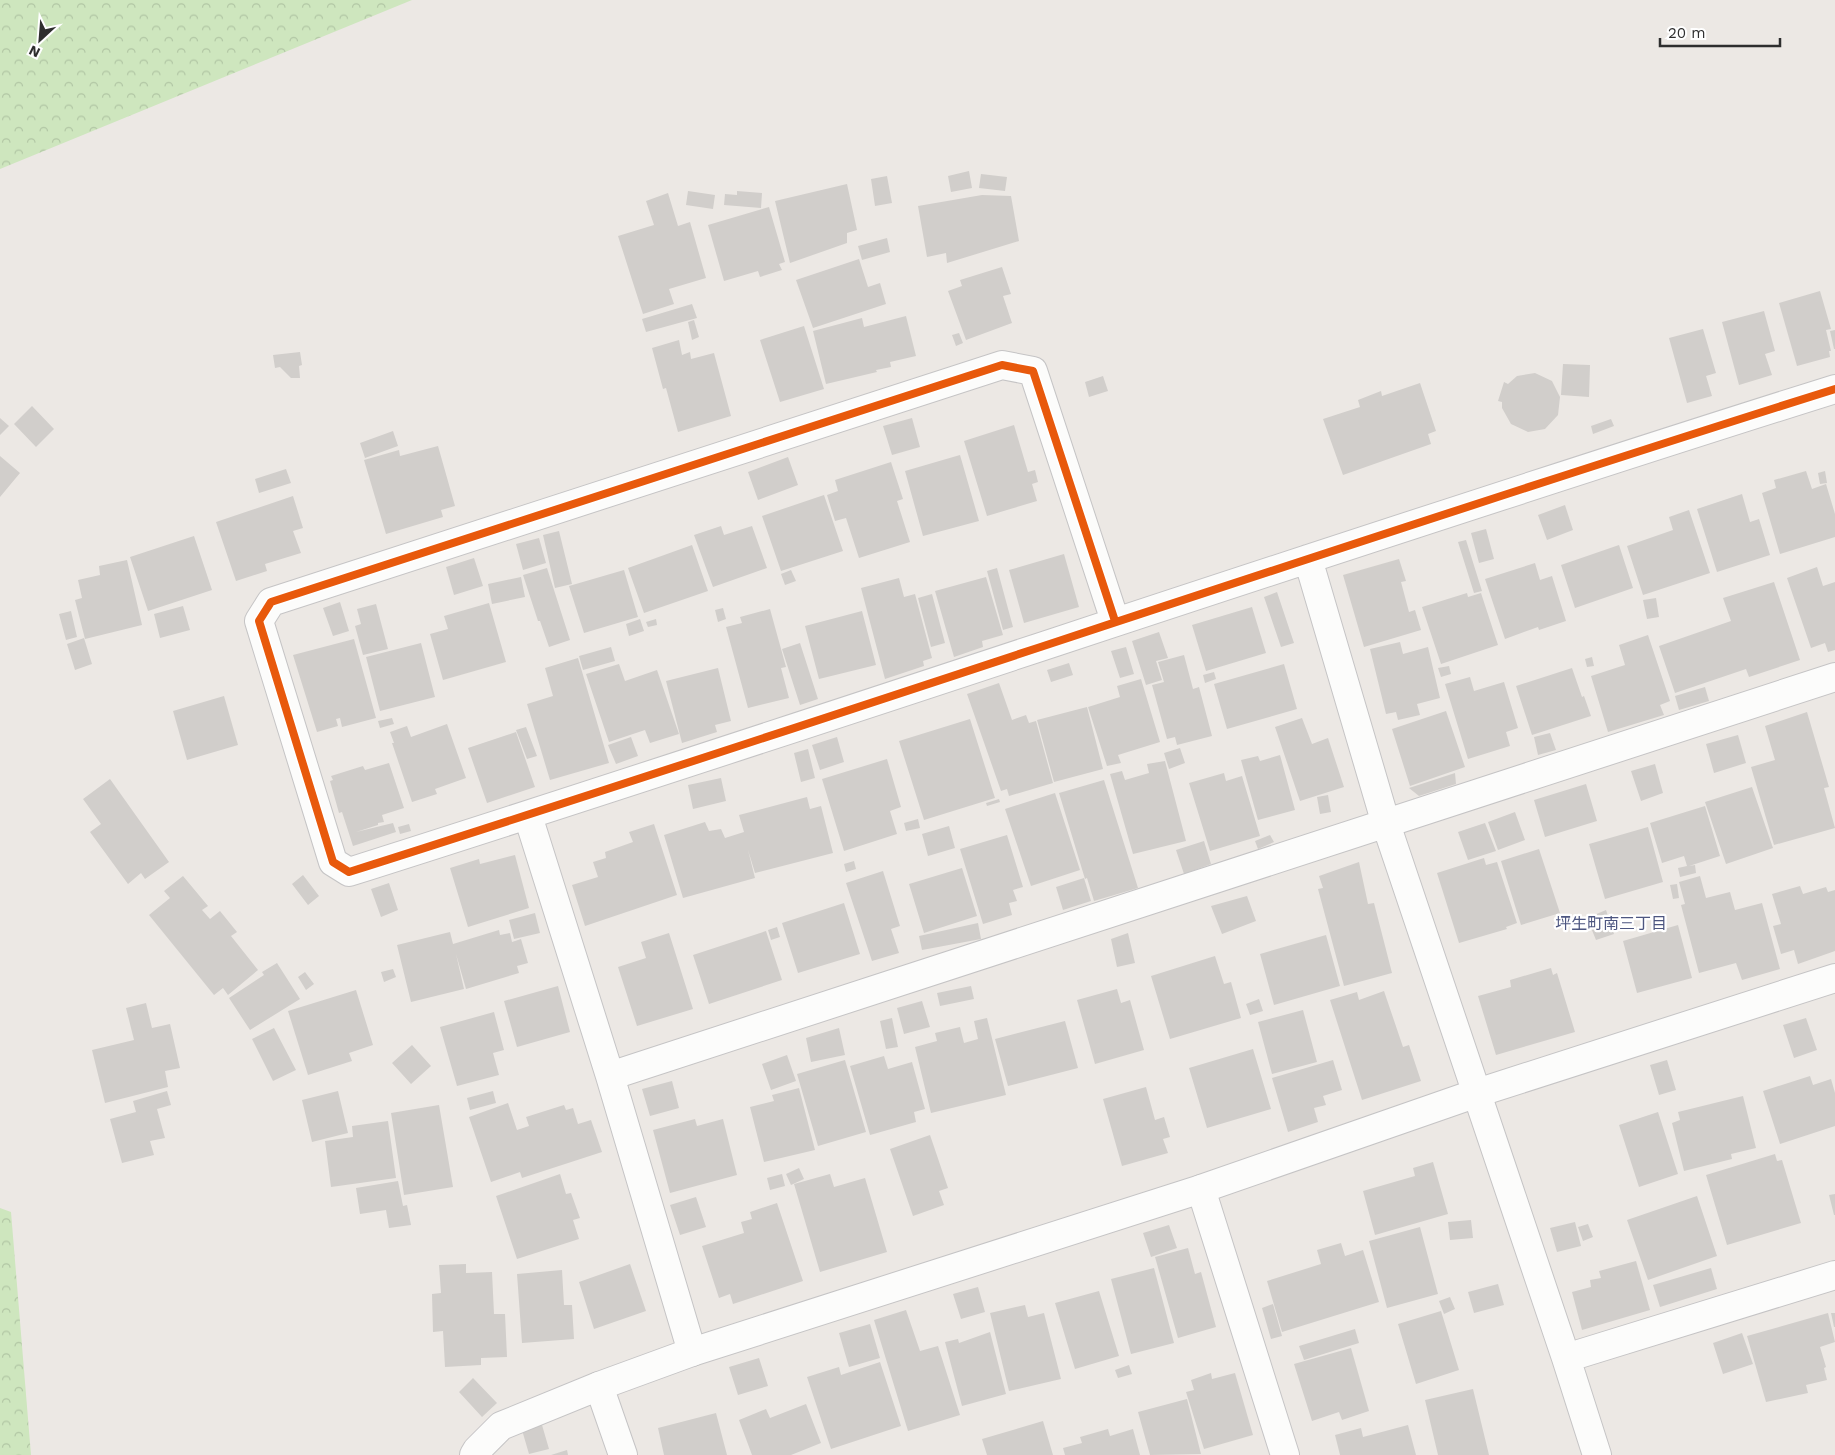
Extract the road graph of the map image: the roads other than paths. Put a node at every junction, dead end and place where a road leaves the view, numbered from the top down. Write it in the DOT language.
graph roads {
  1 [pos="1835,388"];
  2 [pos="1308,559"];
  3 [pos="1115,621"];
  4 [pos="1835,677"];
  5 [pos="528,816"];
  6 [pos="1386,824"];
  7 [pos="1835,978"];
  8 [pos="610,1076"];
  9 [pos="1477,1093"];
  10 [pos="1201,1189"];
  11 [pos="1835,1275"];
  12 [pos="692,1352"];
  13 [pos="1566,1358"];
  14 [pos="599,1386"];
  15 [pos="1281,1454"];
  16 [pos="474,1455"];
  17 [pos="623,1455"];
  18 [pos="1597,1455"];
  1 -- 2 [label="street"];
  2 -- 3 [label="street"];
  2 -- 6 [label="street"];
  3 -- 5 [label="street"];
  3 -- 5 [label="street"];
  4 -- 6 [label="street"];
  5 -- 8 [label="street"];
  6 -- 8 [label="street"];
  6 -- 9 [label="street"];
  7 -- 9 [label="street"];
  8 -- 12 [label="street"];
  9 -- 10 [label="street"];
  9 -- 13 [label="street"];
  10 -- 12 [label="street"];
  10 -- 15 [label="street"];
  11 -- 13 [label="street"];
  12 -- 14 [label="street"];
  13 -- 18 [label="street"];
  14 -- 16 [label="street"];
  14 -- 17 [label="street"];
}
